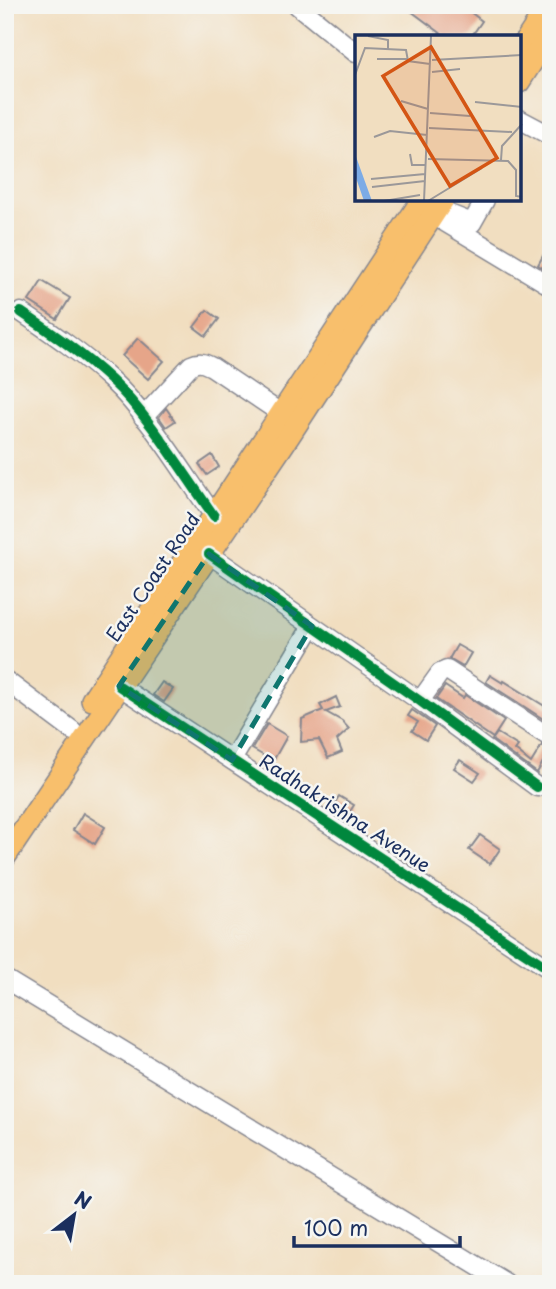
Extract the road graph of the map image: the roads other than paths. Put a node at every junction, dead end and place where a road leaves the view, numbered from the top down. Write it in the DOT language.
graph roads {
  1 [pos="297,5"];
  2 [pos="549,5"];
  3 [pos="551,32"];
  4 [pos="521,48"];
  5 [pos="355,51"];
  6 [pos="521,79"];
  7 [pos="521,120"];
  8 [pos="551,136"];
  9 [pos="485,201"];
  10 [pos="434,205"];
  11 [pos="551,286"];
  12 [pos="21,312"];
  13 [pos="282,414"];
  14 [pos="143,417"];
  15 [pos="214,516"];
  16 [pos="209,554"];
  17 [pos="313,626"];
  18 [pos="5,680"];
  19 [pos="119,686"];
  20 [pos="420,701"];
  21 [pos="73,731"];
  22 [pos="551,738"];
  23 [pos="232,760"];
  24 [pos="537,787"];
  25 [pos="5,834"];
  26 [pos="5,858"];
  27 [pos="551,970"];
  28 [pos="5,979"];
  29 [pos="507,1284"];
  1 -- 5 [label="street"];
  2 -- 4 [label="main road"];
  3 -- 6 [label="main road"];
  7 -- 8 [label="street"];
  9 -- 10 [label="street"];
  10 -- 11 [label="street"];
  10 -- 13 [label="main road, East Coast Road"];
  10 -- 16 [label="main road, East Coast Road"];
  12 -- 14 [label="street"];
  13 -- 14 [label="street"];
  13 -- 15 [label="main road, East Coast Road"];
  14 -- 15 [label="street"];
  15 -- 21 [label="main road, East Coast Road"];
  16 -- 17 [label="street"];
  16 -- 19 [label="main road, East Coast Road"];
  17 -- 20 [label="street"];
  17 -- 23 [label="street"];
  18 -- 21 [label="street"];
  19 -- 23 [label="street, Radhakrishna Avenue"];
  19 -- 26 [label="main road, East Coast Road"];
  20 -- 22 [label="street"];
  20 -- 24 [label="street"];
  21 -- 25 [label="main road, East Coast Road"];
  23 -- 27 [label="street, Radhakrishna Avenue"];
  28 -- 29 [label="street"];
}
